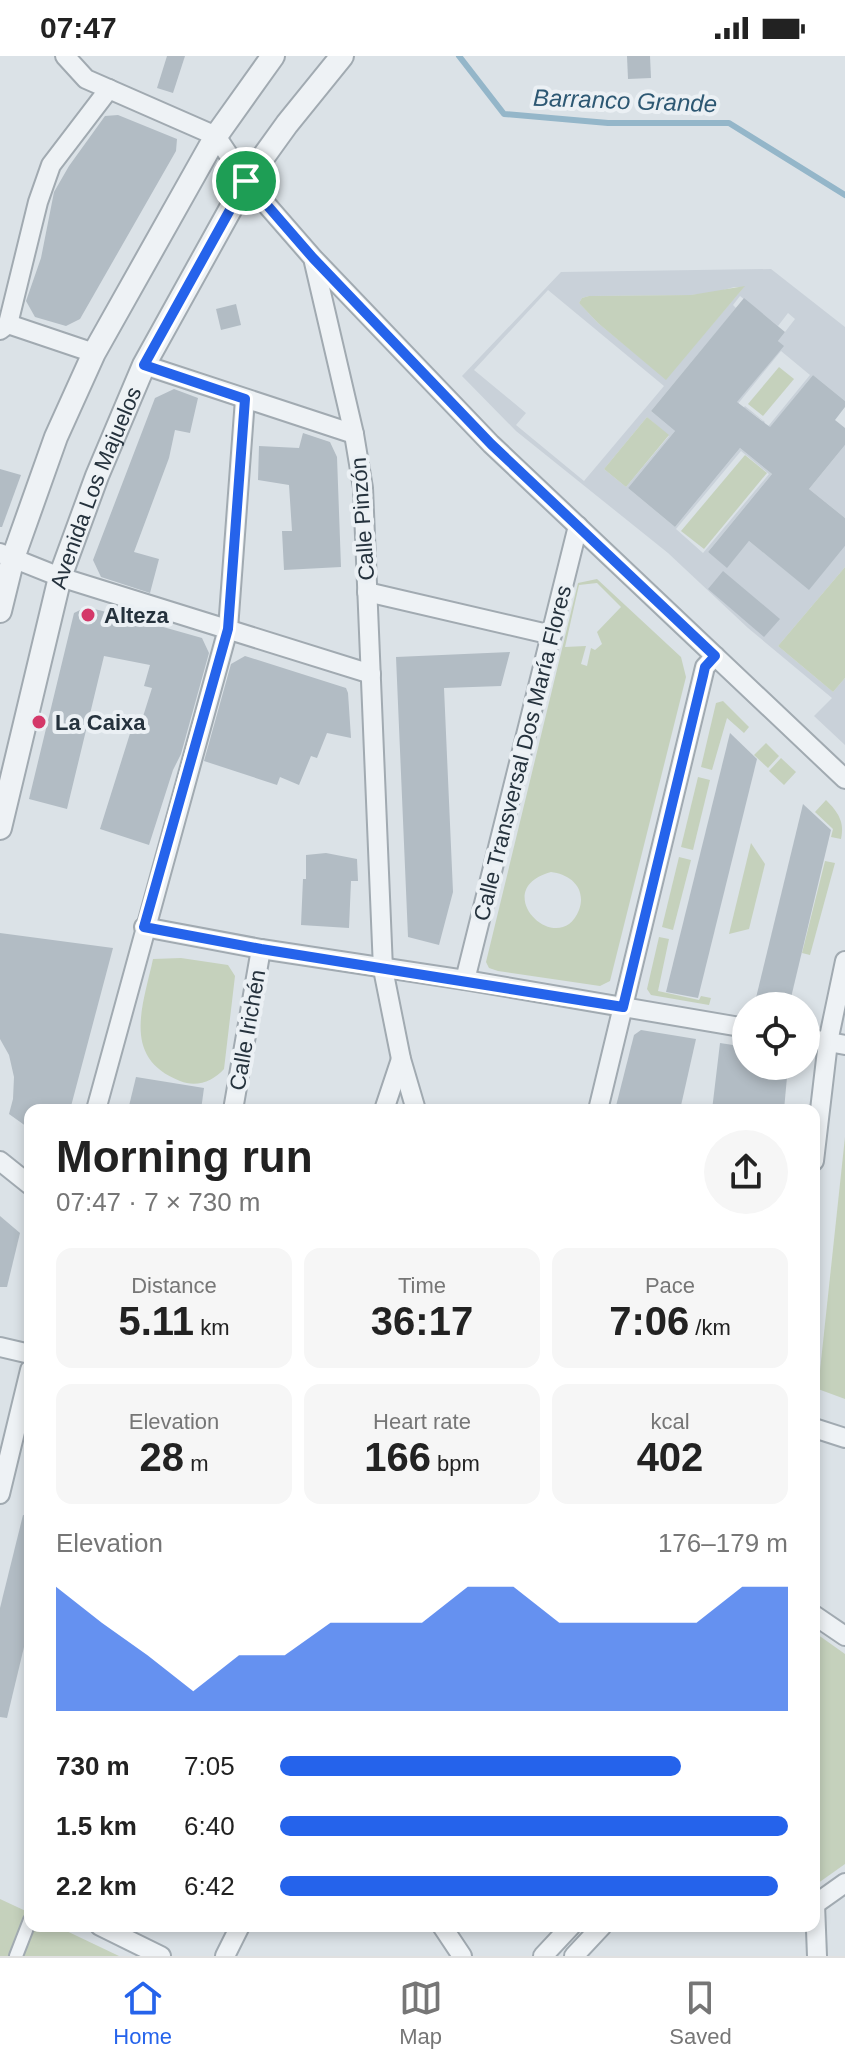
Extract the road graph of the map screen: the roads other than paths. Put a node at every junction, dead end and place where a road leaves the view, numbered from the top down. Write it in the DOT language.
graph roads {
  1 [pos="65,56"];
  2 [pos="273,56"];
  3 [pos="342,56"];
  4 [pos="109,89"];
  5 [pos="216,136"];
  6 [pos="246,181"];
  7 [pos="313,258"];
  8 [pos="4,327"];
  9 [pos="94,353"];
  10 [pos="144,365"];
  11 [pos="245,399"];
  12 [pos="354,434"];
  13 [pos="578,526"];
  14 [pos="7,556"];
  15 [pos="60,577"];
  16 [pos="367,592"];
  17 [pos="0,611"];
  18 [pos="228,629"];
  19 [pos="552,635"];
  20 [pos="715,656"];
  21 [pos="371,674"];
  22 [pos="845,779"];
  23 [pos="0,828"];
  24 [pos="144,927"];
  25 [pos="261,949"];
  26 [pos="845,961"];
  27 [pos="383,969"];
  28 [pos="465,980"];
  29 [pos="623,1007"];
  30 [pos="732,1026"];
  31 [pos="837,1044"];
  32 [pos="401,1059"];
  33 [pos="98,1104"];
  34 [pos="234,1104"];
  35 [pos="386,1104"];
  36 [pos="414,1104"];
  37 [pos="599,1104"];
  38 [pos="820,1130"];
  39 [pos="0,1161"];
  40 [pos="24,1180"];
  41 [pos="0,1347"];
  42 [pos="24,1353"];
  43 [pos="24,1395"];
  44 [pos="820,1430"];
  45 [pos="845,1438"];
  46 [pos="0,1494"];
  47 [pos="820,1619"];
  48 [pos="845,1636"];
  49 [pos="845,1883"];
  50 [pos="820,1900"];
  51 [pos="25,1932"];
  52 [pos="112,1932"];
  53 [pos="237,1932"];
  54 [pos="446,1932"];
  55 [pos="565,1932"];
  56 [pos="596,1932"];
  57 [pos="816,1932"];
  58 [pos="16,1956"];
  59 [pos="161,1956"];
  60 [pos="225,1956"];
  61 [pos="462,1956"];
  62 [pos="543,1956"];
  63 [pos="574,1956"];
  64 [pos="817,1956"];
  1 -- 4 [label="street"];
  2 -- 5 [label="street"];
  3 -- 6 [label="street, Avenida Los Majuelos"];
  4 -- 5 [label="street"];
  4 -- 8 [label="street"];
  5 -- 6 [label="street, Calle Pinzón"];
  5 -- 9 [label="street"];
  6 -- 7 [label="street, Calle Pinzón"];
  6 -- 10 [label="street, Avenida Los Majuelos"];
  7 -- 12 [label="street, Calle Pinzón"];
  7 -- 13 [label="street"];
  8 -- 9 [label="street"];
  9 -- 14 [label="street"];
  10 -- 11 [label="street"];
  10 -- 15 [label="street, Avenida Los Majuelos"];
  11 -- 12 [label="street"];
  11 -- 18 [label="street"];
  12 -- 16 [label="street, Calle Pinzón"];
  13 -- 19 [label="street, Calle Transversal Dos María Flores"];
  13 -- 20 [label="street"];
  14 -- 15 [label="street"];
  14 -- 17 [label="street"];
  15 -- 18 [label="street"];
  15 -- 23 [label="street, Avenida Los Majuelos"];
  16 -- 19 [label="street"];
  16 -- 21 [label="street, Calle Pinzón"];
  18 -- 21 [label="street"];
  18 -- 24 [label="street"];
  19 -- 28 [label="street, Calle Transversal Dos María Flores"];
  20 -- 22 [label="street"];
  20 -- 29 [label="street"];
  21 -- 27 [label="street, Calle Pinzón"];
  24 -- 25 [label="street"];
  24 -- 33 [label="street"];
  25 -- 27 [label="street"];
  25 -- 34 [label="street, Calle Irichén"];
  26 -- 31 [label="street"];
  27 -- 28 [label="street"];
  27 -- 32 [label="street, Calle Pinzón"];
  28 -- 29 [label="street"];
  29 -- 30 [label="street"];
  29 -- 37 [label="street"];
  31 -- 38 [label="street"];
  32 -- 35 [label="street"];
  32 -- 36 [label="street, Calle Pinzón"];
  39 -- 40 [label="street"];
  41 -- 42 [label="street"];
  43 -- 46 [label="street"];
  44 -- 45 [label="street"];
  47 -- 48 [label="street"];
  49 -- 50 [label="street"];
  51 -- 58 [label="street"];
  52 -- 59 [label="street"];
  53 -- 60 [label="street"];
  54 -- 61 [label="street"];
  55 -- 62 [label="street"];
  56 -- 63 [label="street"];
  57 -- 64 [label="street"];
}
